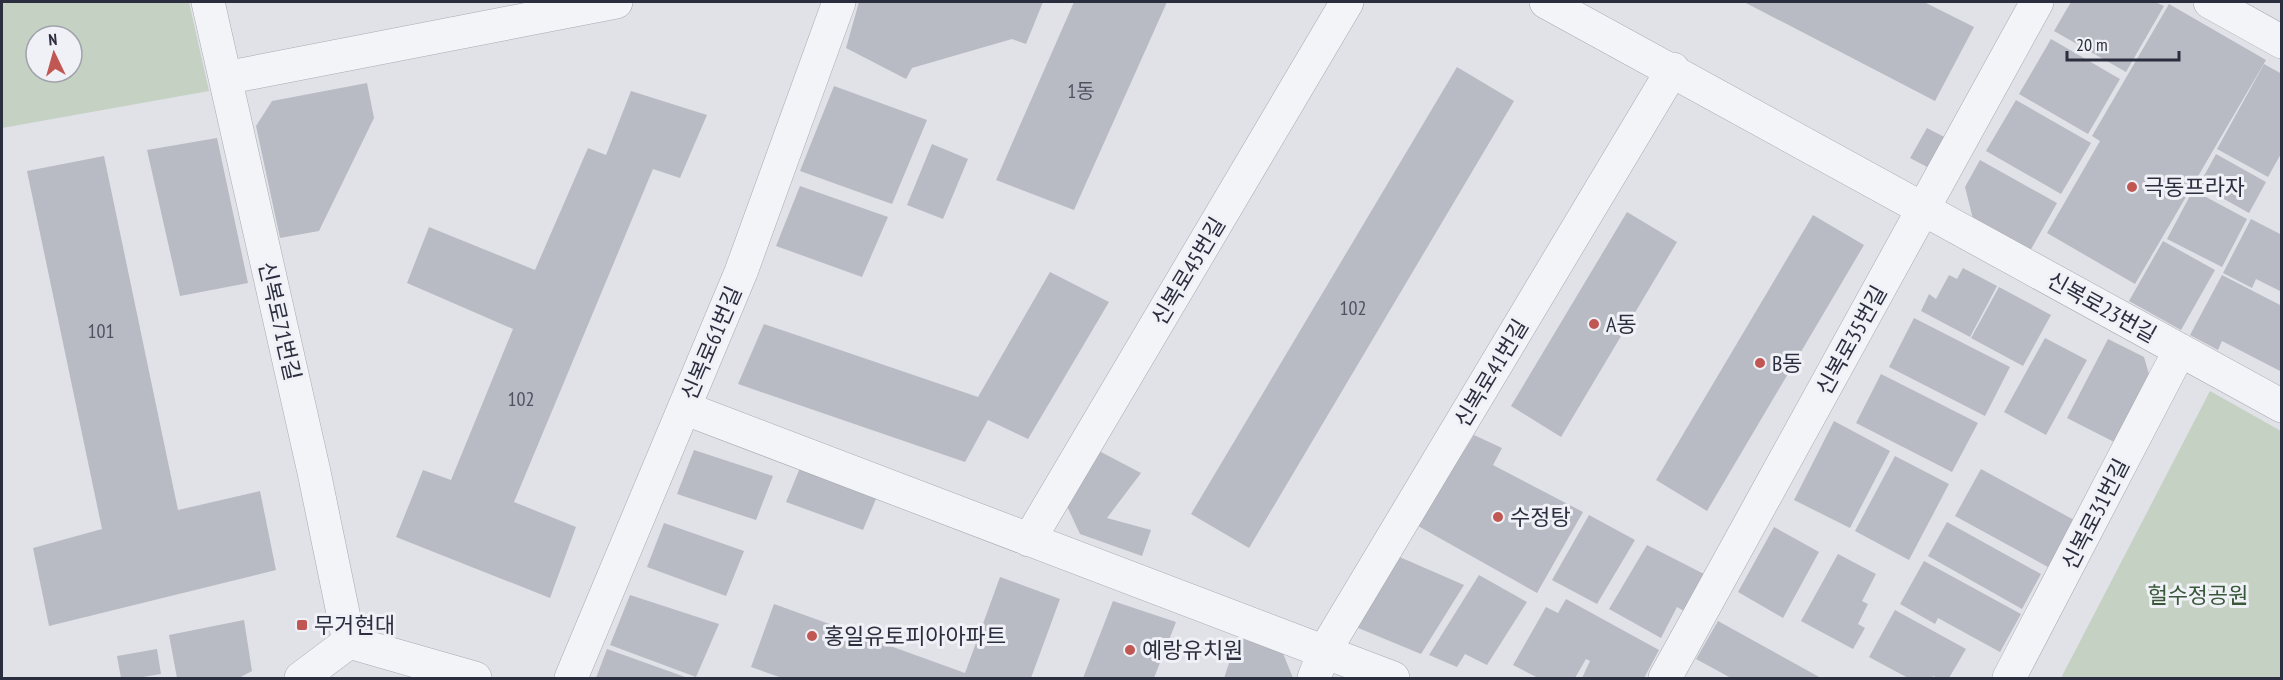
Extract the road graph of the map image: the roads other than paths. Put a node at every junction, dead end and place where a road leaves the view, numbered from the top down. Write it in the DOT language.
graph roads {
  1 [pos="208,2"];
  2 [pos="616,2"];
  3 [pos="839,2"];
  4 [pos="1347,2"];
  5 [pos="1546,2"];
  6 [pos="2037,2"];
  7 [pos="2210,2"];
  8 [pos="2282,42"];
  9 [pos="1672,69"];
  10 [pos="225,78"];
  11 [pos="1923,208"];
  12 [pos="2180,350"];
  13 [pos="2282,406"];
  14 [pos="684,408"];
  15 [pos="1029,540"];
  16 [pos="349,642"];
  17 [pos="1319,665"];
  18 [pos="301,678"];
  19 [pos="475,678"];
  20 [pos="571,678"];
  21 [pos="1393,678"];
  22 [pos="1665,678"];
  23 [pos="2009,678"];
  1 -- 10 [label="street, 신복로71번길"];
  2 -- 10 [label="street"];
  3 -- 14 [label="street, 신복로61번길"];
  4 -- 15 [label="street, 신복로45번길"];
  5 -- 9 [label="street, 신복로23번길"];
  6 -- 11 [label="street, 신복로35번길"];
  7 -- 8 [label="street"];
  9 -- 11 [label="street, 신복로23번길"];
  9 -- 17 [label="street, 신복로41번길"];
  10 -- 16 [label="street, 신복로71번길"];
  11 -- 12 [label="street, 신복로23번길"];
  11 -- 22 [label="street, 신복로35번길"];
  12 -- 13 [label="street, 신복로23번길"];
  12 -- 23 [label="street, 신복로31번길"];
  14 -- 15 [label="street"];
  14 -- 20 [label="street, 신복로61번길"];
  15 -- 17 [label="street"];
  16 -- 18 [label="street"];
  16 -- 19 [label="street"];
  17 -- 21 [label="street"];
}
